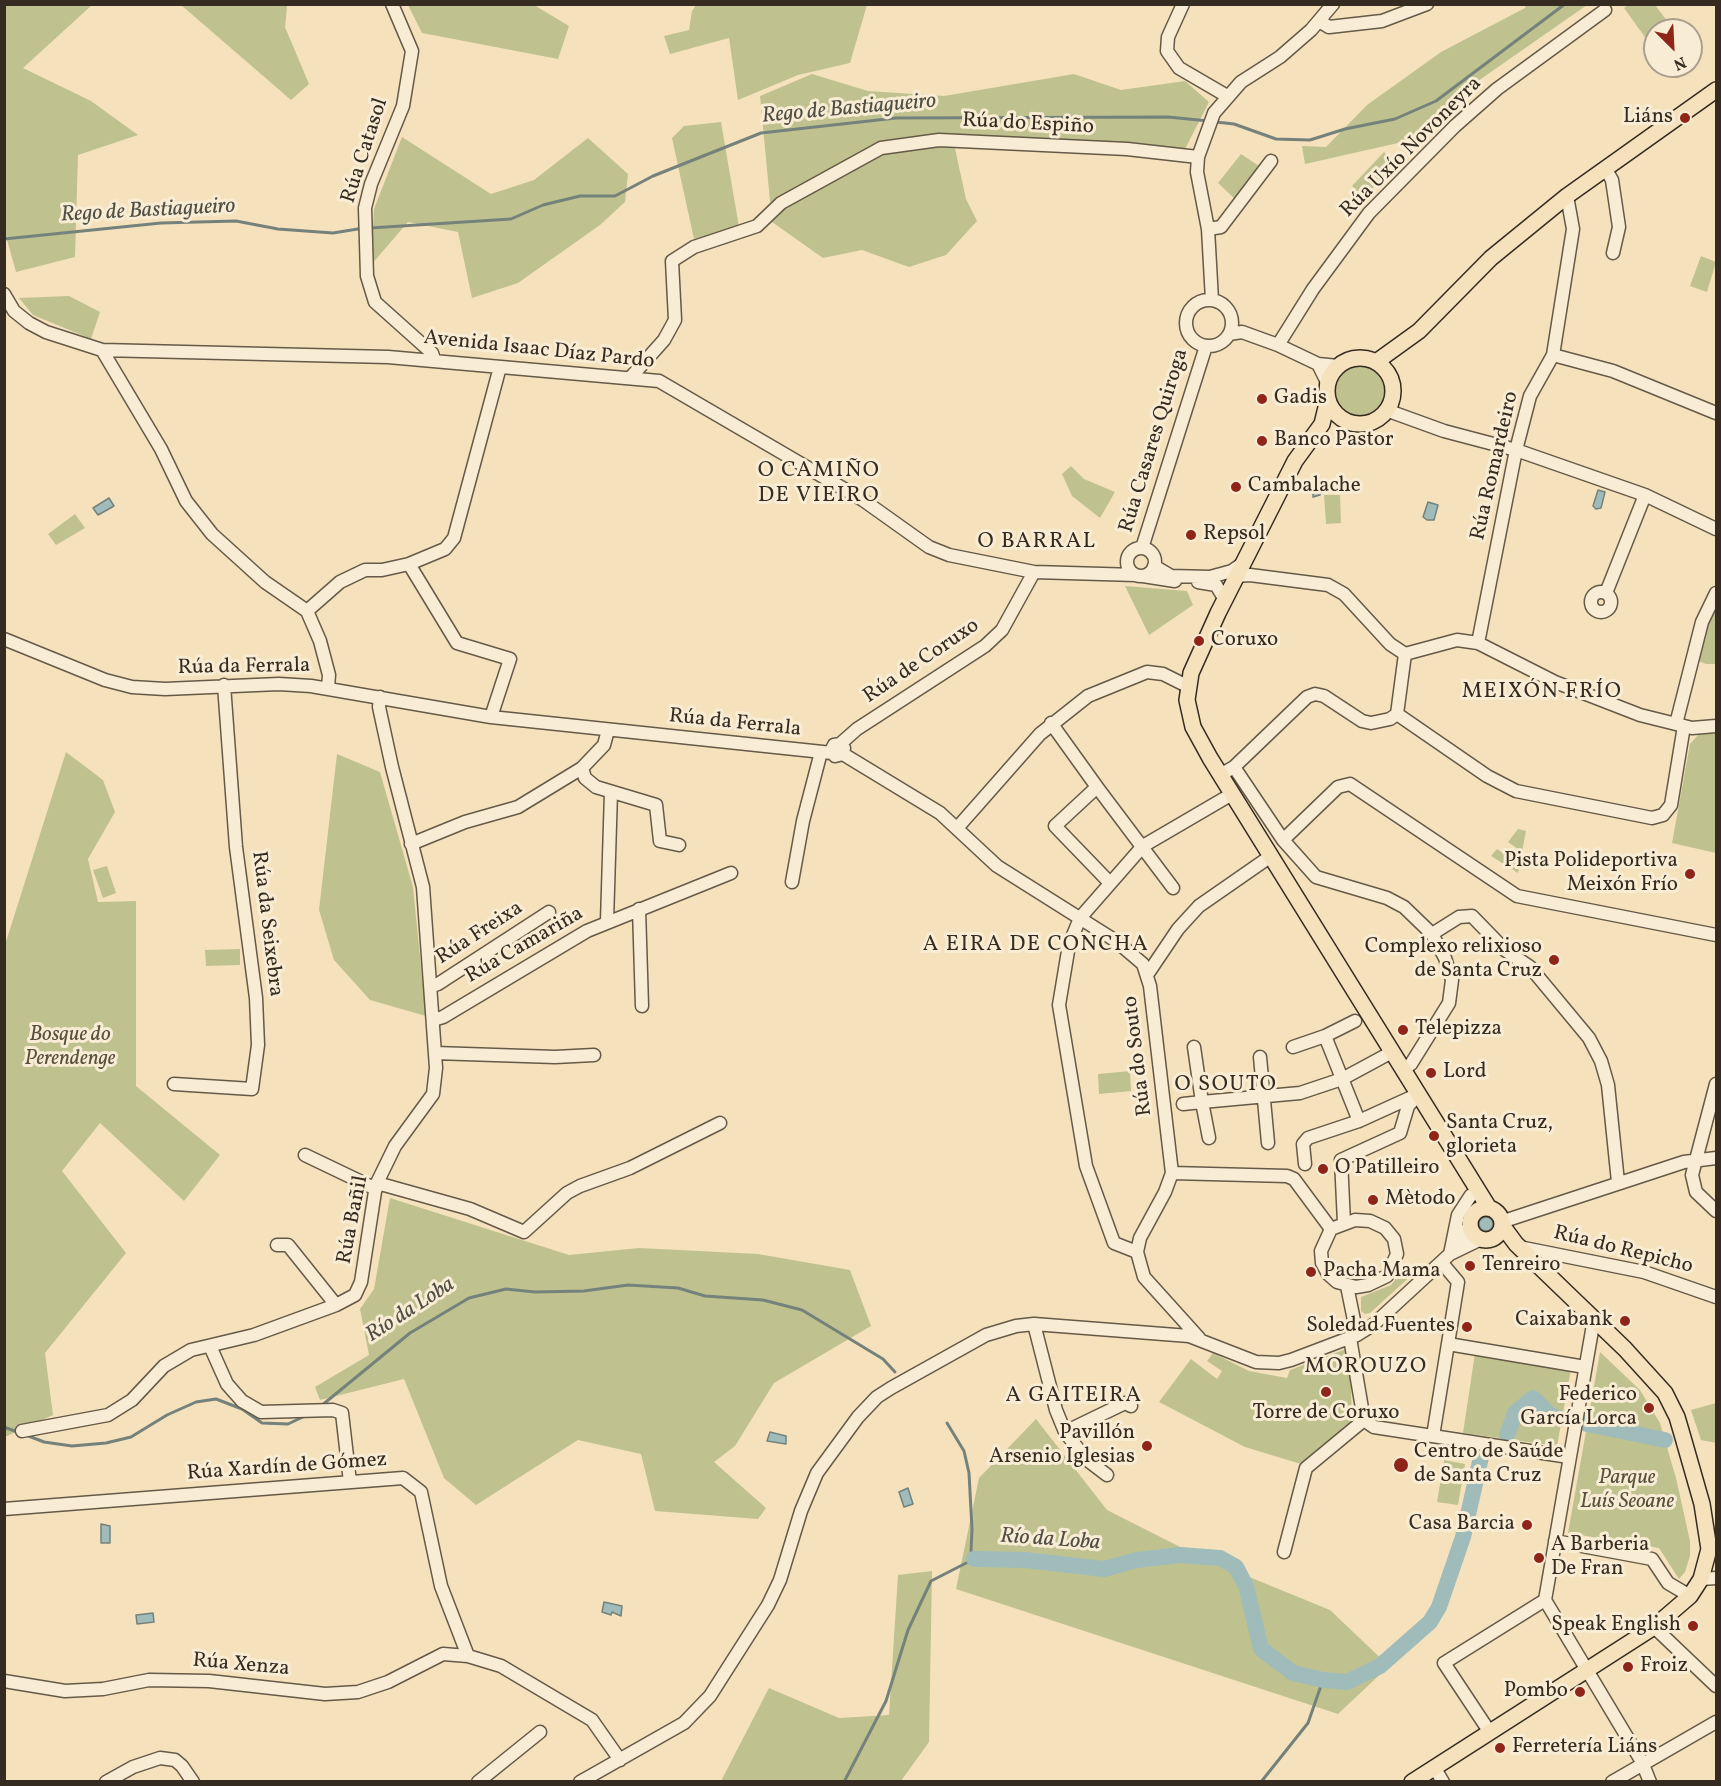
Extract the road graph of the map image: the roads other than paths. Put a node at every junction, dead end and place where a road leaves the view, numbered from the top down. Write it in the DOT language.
graph roads {
  1 [pos="392,4"];
  2 [pos="1184,4"];
  3 [pos="1333,4"];
  4 [pos="1427,4"];
  5 [pos="1605,10"];
  6 [pos="1319,21"];
  7 [pos="1716,90"];
  8 [pos="1227,96"];
  9 [pos="1198,158"];
  10 [pos="1271,161"];
  11 [pos="1605,168"];
  12 [pos="1568,196"];
  13 [pos="1208,230"];
  14 [pos="1613,253"];
  15 [pos="4,294"];
  16 [pos="1212,300"];
  17 [pos="1234,329"];
  18 [pos="1419,331"];
  19 [pos="1278,345"];
  20 [pos="1206,346"];
  21 [pos="102,350"];
  22 [pos="1553,355"];
  23 [pos="434,359"];
  24 [pos="1376,362"];
  25 [pos="1318,364"];
  26 [pos="1338,366"];
  27 [pos="500,367"];
  28 [pos="631,377"];
  29 [pos="1393,387"];
  30 [pos="1328,391"];
  31 [pos="1386,410"];
  32 [pos="1716,413"];
  33 [pos="1344,419"];
  34 [pos="1516,450"];
  35 [pos="1295,461"];
  36 [pos="1646,495"];
  37 [pos="1716,529"];
  38 [pos="1142,549"];
  39 [pos="1127,563"];
  40 [pos="409,564"];
  41 [pos="1154,566"];
  42 [pos="1240,570"];
  43 [pos="1034,573"];
  44 [pos="1111,575"];
  45 [pos="1140,576"];
  46 [pos="1606,593"];
  47 [pos="1716,593"];
  48 [pos="1225,600"];
  49 [pos="307,611"];
  50 [pos="4,639"];
  51 [pos="1478,643"];
  52 [pos="1405,654"];
  53 [pos="224,685"];
  54 [pos="1187,686"];
  55 [pos="328,688"];
  56 [pos="380,697"];
  57 [pos="1397,714"];
  58 [pos="491,717"];
  59 [pos="1051,723"];
  60 [pos="1680,725"];
  61 [pos="1716,726"];
  62 [pos="608,730"];
  63 [pos="834,751"];
  64 [pos="1234,767"];
  65 [pos="582,768"];
  66 [pos="1220,775"];
  67 [pos="1097,787"];
  68 [pos="611,792"];
  69 [pos="1232,794"];
  70 [pos="958,827"];
  71 [pos="1283,840"];
  72 [pos="411,844"];
  73 [pos="679,845"];
  74 [pos="1143,846"];
  75 [pos="1270,856"];
  76 [pos="731,873"];
  77 [pos="792,882"];
  78 [pos="1110,883"];
  79 [pos="1173,888"];
  80 [pos="639,909"];
  81 [pos="549,912"];
  82 [pos="1080,918"];
  83 [pos="607,921"];
  84 [pos="1432,934"];
  85 [pos="1716,934"];
  86 [pos="1147,975"];
  87 [pos="432,986"];
  88 [pos="642,1006"];
  89 [pos="434,1020"];
  90 [pos="1355,1021"];
  91 [pos="1325,1036"];
  92 [pos="1194,1047"];
  93 [pos="1293,1047"];
  94 [pos="1392,1052"];
  95 [pos="435,1053"];
  96 [pos="594,1054"];
  97 [pos="1260,1057"];
  98 [pos="1403,1070"];
  99 [pos="1342,1079"];
  100 [pos="174,1084"];
  101 [pos="1716,1084"];
  102 [pos="1418,1095"];
  103 [pos="1264,1098"];
  104 [pos="1202,1102"];
  105 [pos="1183,1104"];
  106 [pos="1359,1121"];
  107 [pos="720,1123"];
  108 [pos="1209,1138"];
  109 [pos="1268,1143"];
  110 [pos="305,1155"];
  111 [pos="1716,1158"];
  112 [pos="1696,1160"];
  113 [pos="1305,1164"];
  114 [pos="1172,1173"];
  115 [pos="1470,1179"];
  116 [pos="1618,1182"];
  117 [pos="377,1186"];
  118 [pos="1472,1195"];
  119 [pos="1489,1208"];
  120 [pos="1716,1211"];
  121 [pos="1518,1218"];
  122 [pos="1472,1220"];
  123 [pos="1344,1223"];
  124 [pos="1331,1229"];
  125 [pos="1495,1230"];
  126 [pos="1516,1244"];
  127 [pos="277,1245"];
  128 [pos="1137,1252"];
  129 [pos="1448,1256"];
  130 [pos="1347,1286"];
  131 [pos="1716,1297"];
  132 [pos="336,1305"];
  133 [pos="1594,1319"];
  134 [pos="1034,1324"];
  135 [pos="1353,1336"];
  136 [pos="1199,1338"];
  137 [pos="1448,1344"];
  138 [pos="210,1346"];
  139 [pos="1585,1367"];
  140 [pos="1131,1407"];
  141 [pos="1364,1420"];
  142 [pos="22,1431"];
  143 [pos="1065,1432"];
  144 [pos="1433,1436"];
  145 [pos="1569,1457"];
  146 [pos="1107,1475"];
  147 [pos="350,1482"];
  148 [pos="4,1509"];
  149 [pos="1555,1541"];
  150 [pos="1284,1552"];
  151 [pos="1712,1555"];
  152 [pos="1709,1578"];
  153 [pos="1690,1596"];
  154 [pos="1545,1600"];
  155 [pos="1654,1627"];
  156 [pos="468,1656"];
  157 [pos="1587,1669"];
  158 [pos="4,1681"];
  159 [pos="1716,1686"];
  160 [pos="1716,1722"];
  161 [pos="1490,1731"];
  162 [pos="540,1732"];
  163 [pos="620,1760"];
  164 [pos="1642,1762"];
  165 [pos="1434,1767"];
  166 [pos="106,1782"];
  167 [pos="193,1782"];
  168 [pos="478,1782"];
  169 [pos="580,1782"];
  170 [pos="1412,1782"];
  171 [pos="1443,1782"];
  172 [pos="1612,1782"];
  173 [pos="1650,1782"];
  1 -- 23 [label="street, Rúa Catasol"];
  2 -- 8 [label="street"];
  3 -- 6 [label="street"];
  4 -- 6 [label="street"];
  5 -- 19 [label="street, Rúa Uxío Novoneyra"];
  6 -- 8 [label="street"];
  7 -- 11 [label="main road"];
  8 -- 9 [label="street"];
  9 -- 13 [label="street"];
  9 -- 28 [label="street, Rúa do Espiño"];
  10 -- 13 [label="street"];
  11 -- 12 [label="main road"];
  11 -- 14 [label="street"];
  12 -- 18 [label="main road"];
  12 -- 22 [label="street, Rúa Romardeiro"];
  13 -- 16 [label="street"];
  15 -- 21 [label="street, Avenida Isaac Díaz Pardo"];
  16 -- 17 [label="street"];
  16 -- 20 [label="street, Rúa Casares Quiroga"];
  17 -- 19 [label="street"];
  17 -- 20 [label="street, Rúa Casares Quiroga"];
  18 -- 24 [label="main road"];
  18 -- 29 [label="main road"];
  19 -- 25 [label="street"];
  20 -- 38 [label="street, Rúa Casares Quiroga"];
  21 -- 23 [label="street, Avenida Isaac Díaz Pardo"];
  21 -- 49 [label="street"];
  22 -- 32 [label="street"];
  22 -- 34 [label="street, Rúa Romardeiro"];
  23 -- 27 [label="street, Avenida Isaac Díaz Pardo"];
  24 -- 26 [label="main road"];
  24 -- 29 [label="main road"];
  25 -- 26 [label="street"];
  25 -- 30 [label="street"];
  26 -- 30 [label="main road"];
  27 -- 28 [label="street, Avenida Isaac Díaz Pardo"];
  27 -- 40 [label="street"];
  28 -- 43 [label="street, Avenida Isaac Díaz Pardo"];
  29 -- 31 [label="main road"];
  30 -- 33 [label="main road"];
  30 -- 35 [label="main road"];
  31 -- 33 [label="main road"];
  31 -- 34 [label="street"];
  33 -- 35 [label="main road"];
  34 -- 36 [label="street"];
  34 -- 51 [label="street, Rúa Romardeiro"];
  35 -- 42 [label="main road"];
  36 -- 37 [label="street"];
  36 -- 46 [label="street"];
  38 -- 39 [label="street"];
  38 -- 41 [label="street"];
  39 -- 44 [label="street"];
  39 -- 45 [label="street"];
  40 -- 49 [label="street"];
  40 -- 58 [label="street"];
  41 -- 42 [label="street"];
  41 -- 45 [label="street"];
  42 -- 48 [label="main road"];
  42 -- 52 [label="street"];
  43 -- 44 [label="street, Avenida Isaac Díaz Pardo"];
  43 -- 63 [label="street, Rúa de Coruxo"];
  44 -- 45 [label="street, Avenida Isaac Díaz Pardo"];
  45 -- 48 [label="street"];
  47 -- 60 [label="street"];
  48 -- 54 [label="main road"];
  49 -- 55 [label="street"];
  50 -- 53 [label="street, Rúa da Ferrala"];
  51 -- 52 [label="street"];
  51 -- 60 [label="street"];
  52 -- 57 [label="street"];
  53 -- 55 [label="street, Rúa da Ferrala"];
  53 -- 100 [label="street, Rúa da Seixebra"];
  54 -- 59 [label="street"];
  54 -- 66 [label="main road"];
  55 -- 56 [label="street, Rúa da Ferrala"];
  56 -- 58 [label="street, Rúa da Ferrala"];
  56 -- 72 [label="street, Rúa Bañil"];
  57 -- 60 [label="street"];
  57 -- 64 [label="street"];
  58 -- 62 [label="street, Rúa da Ferrala"];
  59 -- 67 [label="street"];
  59 -- 70 [label="street"];
  60 -- 61 [label="street"];
  62 -- 63 [label="street, Rúa da Ferrala"];
  62 -- 65 [label="street"];
  63 -- 70 [label="street, Rúa do Souto"];
  63 -- 77 [label="street"];
  64 -- 66 [label="street"];
  64 -- 71 [label="street"];
  65 -- 68 [label="street"];
  65 -- 72 [label="street"];
  66 -- 69 [label="main road"];
  67 -- 74 [label="street"];
  67 -- 78 [label="street"];
  68 -- 73 [label="street"];
  68 -- 83 [label="street"];
  69 -- 74 [label="street"];
  69 -- 75 [label="main road"];
  70 -- 82 [label="street, Rúa do Souto"];
  71 -- 84 [label="street"];
  71 -- 85 [label="street"];
  72 -- 87 [label="street, Rúa Bañil"];
  74 -- 78 [label="street"];
  74 -- 79 [label="street"];
  75 -- 86 [label="street"];
  75 -- 94 [label="main road"];
  76 -- 80 [label="street, Rúa Camariña"];
  78 -- 82 [label="street"];
  80 -- 83 [label="street, Rúa Camariña"];
  80 -- 88 [label="street"];
  81 -- 87 [label="street, Rúa Freixa"];
  82 -- 86 [label="street, Rúa do Souto"];
  82 -- 128 [label="street"];
  83 -- 89 [label="street, Rúa Camariña"];
  84 -- 98 [label="street"];
  84 -- 116 [label="street"];
  86 -- 114 [label="street, Rúa do Souto"];
  87 -- 89 [label="street, Rúa Bañil"];
  89 -- 95 [label="street, Rúa Bañil"];
  90 -- 91 [label="street"];
  91 -- 93 [label="street"];
  91 -- 99 [label="street"];
  92 -- 104 [label="street"];
  94 -- 98 [label="main road"];
  94 -- 99 [label="street"];
  95 -- 96 [label="street"];
  95 -- 117 [label="street, Rúa Bañil"];
  97 -- 103 [label="street"];
  98 -- 102 [label="main road"];
  99 -- 103 [label="street"];
  99 -- 106 [label="street"];
  101 -- 112 [label="street"];
  102 -- 106 [label="street"];
  102 -- 115 [label="main road"];
  102 -- 123 [label="street"];
  103 -- 104 [label="street"];
  103 -- 109 [label="street"];
  104 -- 105 [label="street"];
  104 -- 108 [label="street"];
  106 -- 113 [label="street"];
  107 -- 117 [label="street"];
  110 -- 117 [label="street"];
  111 -- 112 [label="street"];
  112 -- 116 [label="street"];
  112 -- 120 [label="street"];
  114 -- 124 [label="street"];
  114 -- 128 [label="street"];
  115 -- 118 [label="main road"];
  115 -- 119 [label="main road"];
  116 -- 121 [label="street"];
  117 -- 132 [label="street, Rúa Bañil"];
  118 -- 122 [label="main road"];
  118 -- 129 [label="street"];
  119 -- 122 [label="main road"];
  119 -- 125 [label="main road"];
  121 -- 125 [label="street"];
  121 -- 126 [label="street"];
  122 -- 125 [label="main road"];
  122 -- 129 [label="street"];
  123 -- 124 [label="street"];
  123 -- 130 [label="street"];
  124 -- 130 [label="street"];
  125 -- 126 [label="main road"];
  125 -- 129 [label="street"];
  126 -- 131 [label="street, Rúa do Repicho"];
  126 -- 133 [label="main road"];
  127 -- 132 [label="street"];
  128 -- 136 [label="street"];
  129 -- 135 [label="street"];
  129 -- 137 [label="street"];
  130 -- 135 [label="street"];
  132 -- 138 [label="street, Rúa Bañil"];
  133 -- 139 [label="street"];
  133 -- 151 [label="main road"];
  134 -- 136 [label="street"];
  134 -- 143 [label="street"];
  134 -- 163 [label="street"];
  135 -- 136 [label="street"];
  135 -- 141 [label="street"];
  137 -- 139 [label="street"];
  137 -- 144 [label="street"];
  138 -- 142 [label="street, Rúa Bañil"];
  138 -- 147 [label="street"];
  139 -- 145 [label="street"];
  140 -- 143 [label="street"];
  141 -- 144 [label="street"];
  141 -- 150 [label="street"];
  143 -- 146 [label="street"];
  144 -- 145 [label="street"];
  145 -- 149 [label="street"];
  147 -- 148 [label="street, Rúa Xardín de Gómez"];
  147 -- 156 [label="street, Rúa Xardín de Gómez"];
  149 -- 153 [label="street"];
  149 -- 154 [label="street"];
  151 -- 152 [label="main road"];
  152 -- 153 [label="main road"];
  153 -- 155 [label="main road"];
  154 -- 157 [label="street"];
  154 -- 161 [label="street"];
  155 -- 157 [label="main road"];
  155 -- 159 [label="street"];
  156 -- 158 [label="street, Rúa Xenza"];
  156 -- 163 [label="street, Rúa Xenza"];
  157 -- 161 [label="main road"];
  157 -- 164 [label="street"];
  160 -- 164 [label="street"];
  161 -- 165 [label="main road"];
  162 -- 168 [label="street"];
  163 -- 169 [label="street"];
  164 -- 172 [label="street"];
  164 -- 173 [label="street"];
  165 -- 170 [label="main road"];
  165 -- 171 [label="street"];
  166 -- 167 [label="street"];
}
